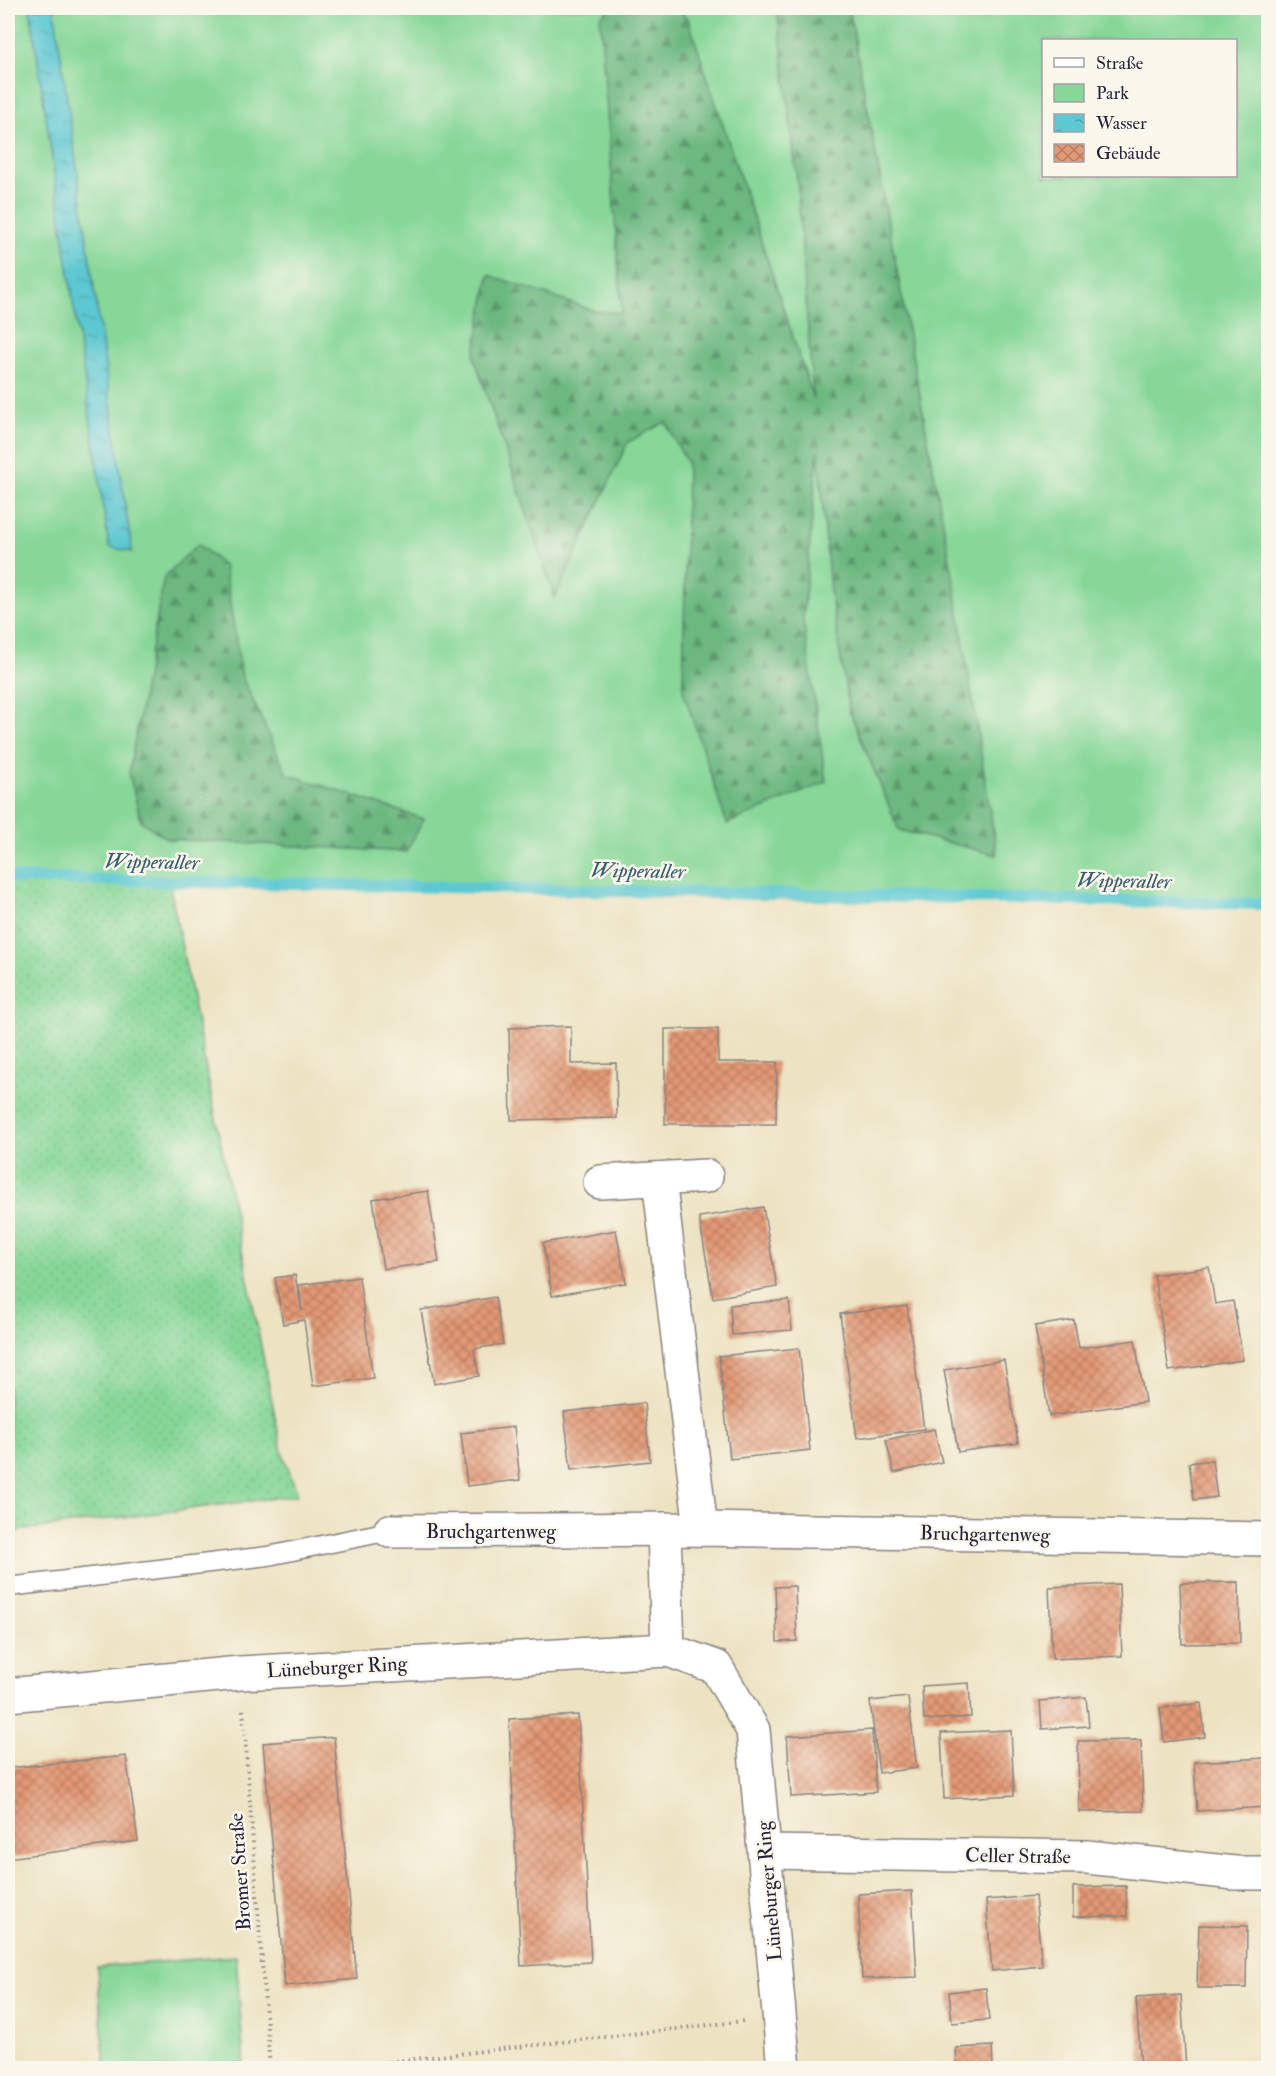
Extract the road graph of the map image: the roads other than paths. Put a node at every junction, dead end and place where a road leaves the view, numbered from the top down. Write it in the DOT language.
graph roads {
  1 [pos="706,1176"];
  2 [pos="659,1179"];
  3 [pos="600,1182"];
  4 [pos="664,1529"];
  5 [pos="701,1529"];
  6 [pos="390,1531"];
  7 [pos="1269,1539"];
  8 [pos="8,1587"];
  9 [pos="668,1650"];
  10 [pos="8,1695"];
  11 [pos="766,1852"];
  12 [pos="1269,1873"];
  13 [pos="784,2068"];
  1 -- 2 [label="street"];
  2 -- 3 [label="street"];
  2 -- 5 [label="street"];
  4 -- 5 [label="street, Bruchgartenweg"];
  4 -- 6 [label="street, Bruchgartenweg"];
  4 -- 9 [label="street"];
  5 -- 7 [label="street, Bruchgartenweg"];
  6 -- 8 [label="lane"];
  9 -- 10 [label="street, Lüneburger Ring"];
  9 -- 11 [label="street, Lüneburger Ring"];
  11 -- 12 [label="street, Celler Straße"];
  11 -- 13 [label="street, Lüneburger Ring"];
}
